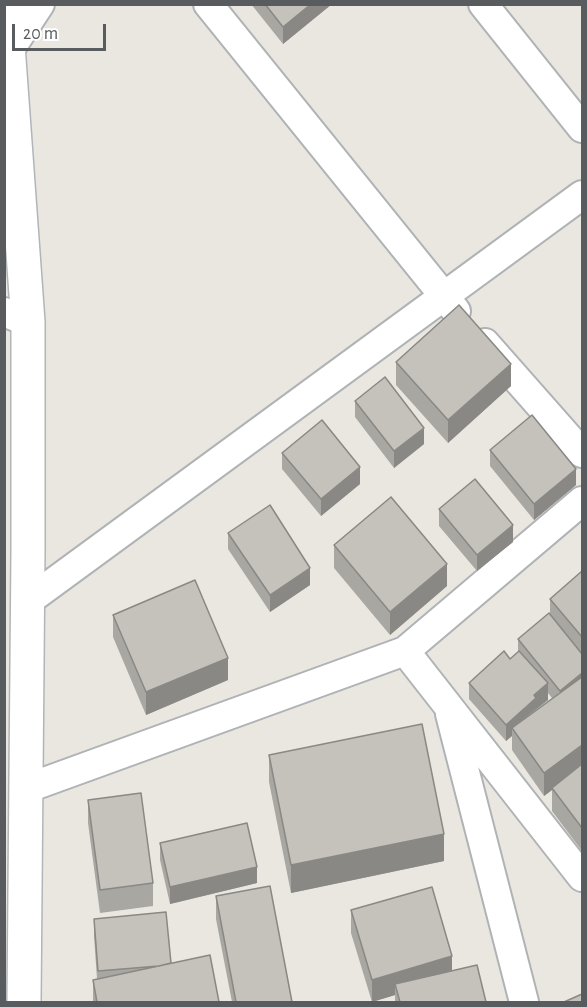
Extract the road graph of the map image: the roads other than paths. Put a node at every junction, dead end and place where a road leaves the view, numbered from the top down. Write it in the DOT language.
graph roads {
  1 [pos="5,4"];
  2 [pos="40,4"];
  3 [pos="208,4"];
  4 [pos="483,4"];
  5 [pos="9,51"];
  6 [pos="582,128"];
  7 [pos="582,195"];
  8 [pos="443,297"];
  9 [pos="16,317"];
  10 [pos="582,453"];
  11 [pos="582,501"];
  12 [pos="28,601"];
  13 [pos="405,651"];
  14 [pos="447,703"];
  15 [pos="25,789"];
  16 [pos="582,877"];
  17 [pos="24,1002"];
  18 [pos="524,1002"];
  1 -- 5 [label="street"];
  2 -- 5 [label="street"];
  3 -- 8 [label="street"];
  4 -- 6 [label="street"];
  5 -- 9 [label="street"];
  7 -- 8 [label="street"];
  8 -- 10 [label="street"];
  8 -- 12 [label="street"];
  9 -- 12 [label="street"];
  11 -- 13 [label="street"];
  12 -- 15 [label="street"];
  13 -- 14 [label="street"];
  13 -- 15 [label="street"];
  14 -- 16 [label="street"];
  14 -- 18 [label="street"];
  15 -- 17 [label="street"];
}
